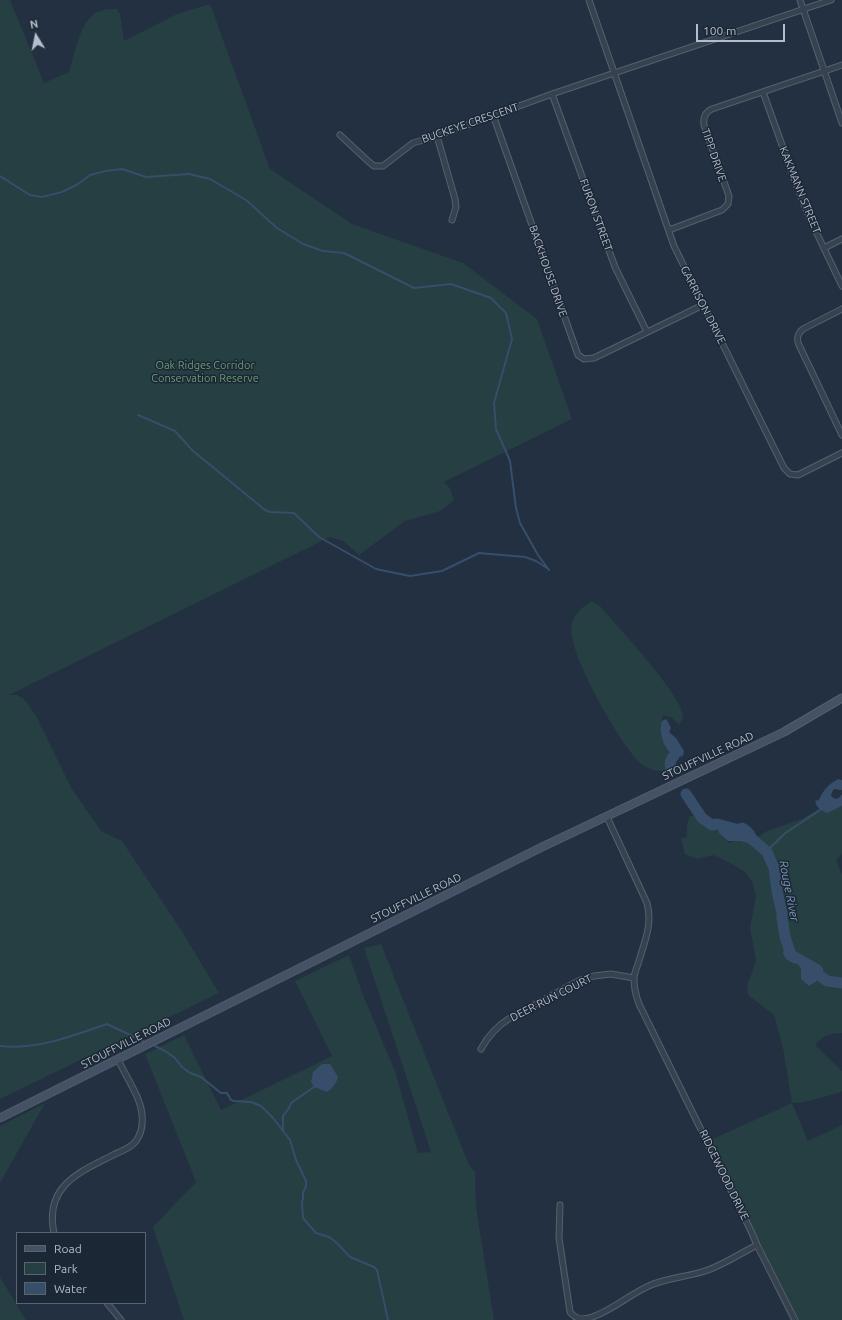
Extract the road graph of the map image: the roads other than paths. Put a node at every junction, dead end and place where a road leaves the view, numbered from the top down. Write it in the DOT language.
graph roads {
  1 [pos="589,0"];
  2 [pos="800,0"];
  3 [pos="831,0"];
  4 [pos="804,9"];
  5 [pos="842,65"];
  6 [pos="824,71"];
  7 [pos="614,74"];
  8 [pos="763,92"];
  9 [pos="552,94"];
  10 [pos="492,115"];
  11 [pos="842,123"];
  12 [pos="340,135"];
  13 [pos="437,136"];
  14 [pos="452,220"];
  15 [pos="669,230"];
  16 [pos="842,239"];
  17 [pos="824,248"];
  18 [pos="842,286"];
  19 [pos="703,305"];
  20 [pos="842,309"];
  21 [pos="647,332"];
  22 [pos="842,435"];
  23 [pos="842,454"];
  24 [pos="842,698"];
  25 [pos="607,817"];
  26 [pos="634,978"];
  27 [pos="481,1049"];
  28 [pos="118,1059"];
  29 [pos="0,1118"];
  30 [pos="560,1205"];
  31 [pos="54,1232"];
  32 [pos="757,1245"];
  33 [pos="108,1304"];
  34 [pos="121,1320"];
  35 [pos="795,1320"];
  1 -- 7 [label="street, GARRISON DRIVE"];
  2 -- 4 [label="street"];
  3 -- 4 [label="street, BUCKEYE CRESCENT"];
  4 -- 6 [label="street"];
  4 -- 7 [label="street, BUCKEYE CRESCENT"];
  5 -- 6 [label="street, TIPP DRIVE"];
  6 -- 8 [label="street, TIPP DRIVE"];
  6 -- 11 [label="street"];
  7 -- 9 [label="street, BUCKEYE CRESCENT"];
  7 -- 15 [label="street, GARRISON DRIVE"];
  8 -- 15 [label="street, TIPP DRIVE"];
  8 -- 17 [label="street, KAKMANN STREET"];
  9 -- 10 [label="street, BUCKEYE CRESCENT"];
  9 -- 21 [label="street, FURON STREET"];
  10 -- 13 [label="street, BUCKEYE CRESCENT"];
  10 -- 21 [label="street, BACKHOUSE DRIVE"];
  12 -- 13 [label="street, BUCKEYE CRESCENT"];
  13 -- 14 [label="street"];
  15 -- 19 [label="street, GARRISON DRIVE"];
  16 -- 17 [label="street"];
  17 -- 18 [label="street, KAKMANN STREET"];
  19 -- 21 [label="street"];
  19 -- 23 [label="street, GARRISON DRIVE"];
  20 -- 22 [label="street"];
  24 -- 25 [label="main road, STOUFFVILLE ROAD"];
  25 -- 26 [label="street, RIDGEWOOD DRIVE"];
  25 -- 28 [label="main road, STOUFFVILLE ROAD"];
  26 -- 27 [label="street, DEER RUN COURT"];
  26 -- 32 [label="street, RIDGEWOOD DRIVE"];
  28 -- 29 [label="main road, STOUFFVILLE ROAD"];
  28 -- 31 [label="street"];
  30 -- 32 [label="street"];
  32 -- 35 [label="street, RIDGEWOOD DRIVE"];
  33 -- 34 [label="street"];
}
